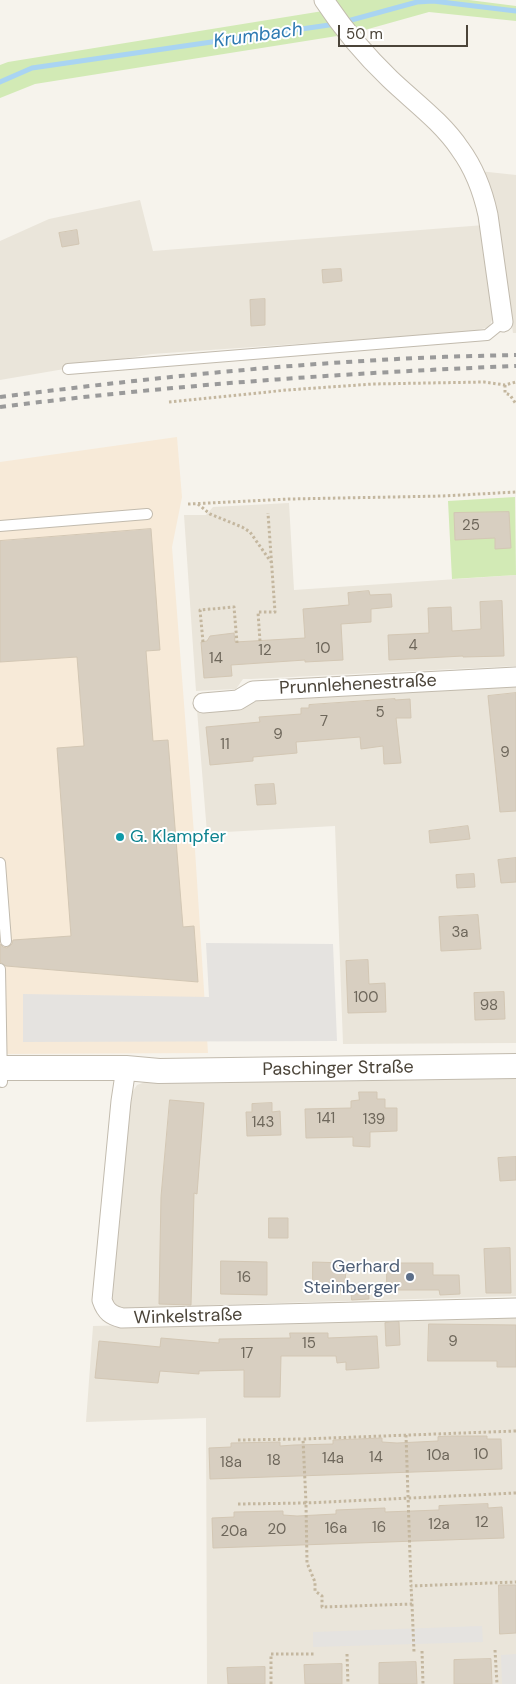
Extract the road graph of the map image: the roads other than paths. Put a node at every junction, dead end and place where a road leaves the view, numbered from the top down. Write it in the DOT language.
graph roads {
  1 [pos="326,3"];
  2 [pos="503,322"];
  3 [pos="68,369"];
  4 [pos="147,514"];
  5 [pos="0,526"];
  6 [pos="516,677"];
  7 [pos="203,703"];
  8 [pos="0,863"];
  9 [pos="6,941"];
  10 [pos="0,969"];
  11 [pos="516,1066"];
  12 [pos="125,1073"];
  13 [pos="1,1075"];
  14 [pos="516,1308"];
  1 -- 2 [label="street"];
  2 -- 3 [label="lane"];
  4 -- 5 [label="lane"];
  6 -- 7 [label="street, Prunnlehenestraße"];
  8 -- 9 [label="lane"];
  10 -- 13 [label="lane"];
  11 -- 12 [label="street, Paschinger Straße"];
  12 -- 13 [label="street, Paschinger Straße"];
  12 -- 14 [label="street, Winkelstraße"];
}
